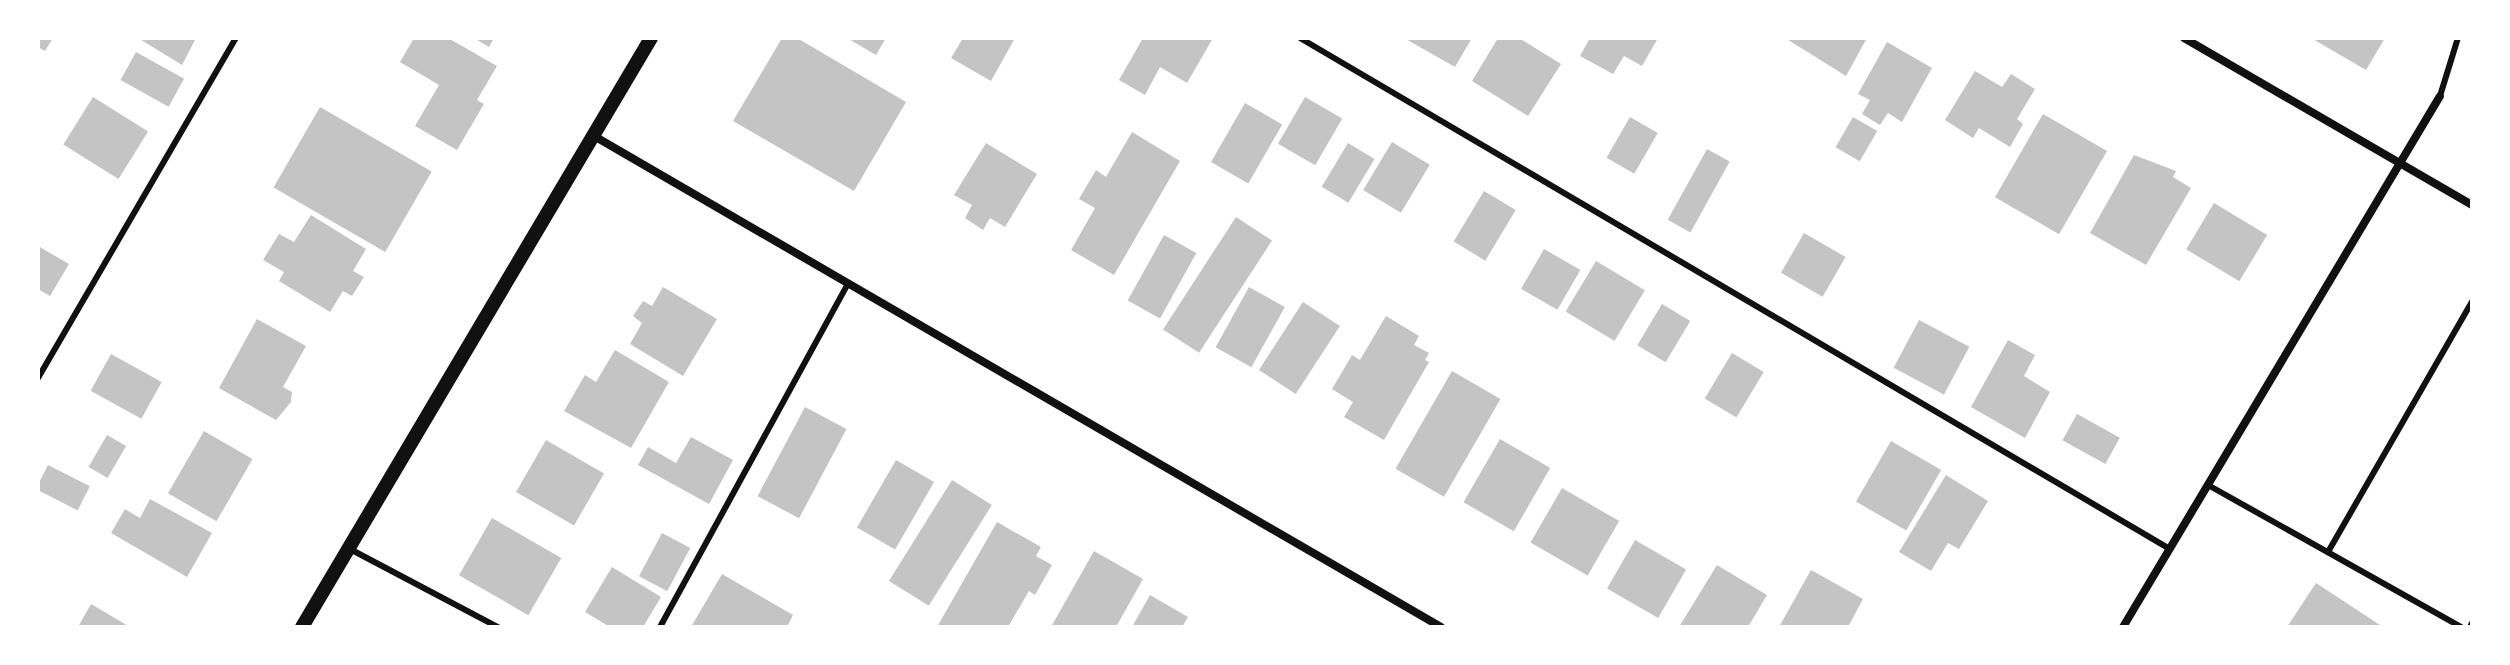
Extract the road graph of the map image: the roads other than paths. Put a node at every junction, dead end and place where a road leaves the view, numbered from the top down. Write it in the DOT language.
graph roads {
  1 [pos="236,38"];
  2 [pos="651,38"];
  3 [pos="1300,38"];
  4 [pos="2184,38"];
  5 [pos="2458,38"];
  6 [pos="2440,96"];
  7 [pos="594,136"];
  8 [pos="2400,163"];
  9 [pos="2472,205"];
  10 [pos="848,283"];
  11 [pos="2472,302"];
  12 [pos="38,378"];
  13 [pos="2208,485"];
  14 [pos="348,548"];
  15 [pos="2170,549"];
  16 [pos="2328,552"];
  17 [pos="302,627"];
  18 [pos="498,627"];
  19 [pos="660,627"];
  20 [pos="1441,627"];
  21 [pos="2123,627"];
  22 [pos="2461,627"];
  1 -- 12 [label="lane"];
  2 -- 7 [label="street"];
  3 -- 15 [label="lane"];
  4 -- 8 [label="street"];
  5 -- 6 [label="lane"];
  6 -- 8 [label="street"];
  7 -- 10 [label="street"];
  7 -- 14 [label="street"];
  8 -- 9 [label="street"];
  8 -- 13 [label="street"];
  10 -- 19 [label="lane"];
  10 -- 20 [label="street"];
  11 -- 16 [label="lane"];
  13 -- 15 [label="street"];
  13 -- 16 [label="lane"];
  14 -- 17 [label="street"];
  14 -- 18 [label="lane"];
  15 -- 21 [label="street"];
  16 -- 22 [label="lane"];
}
